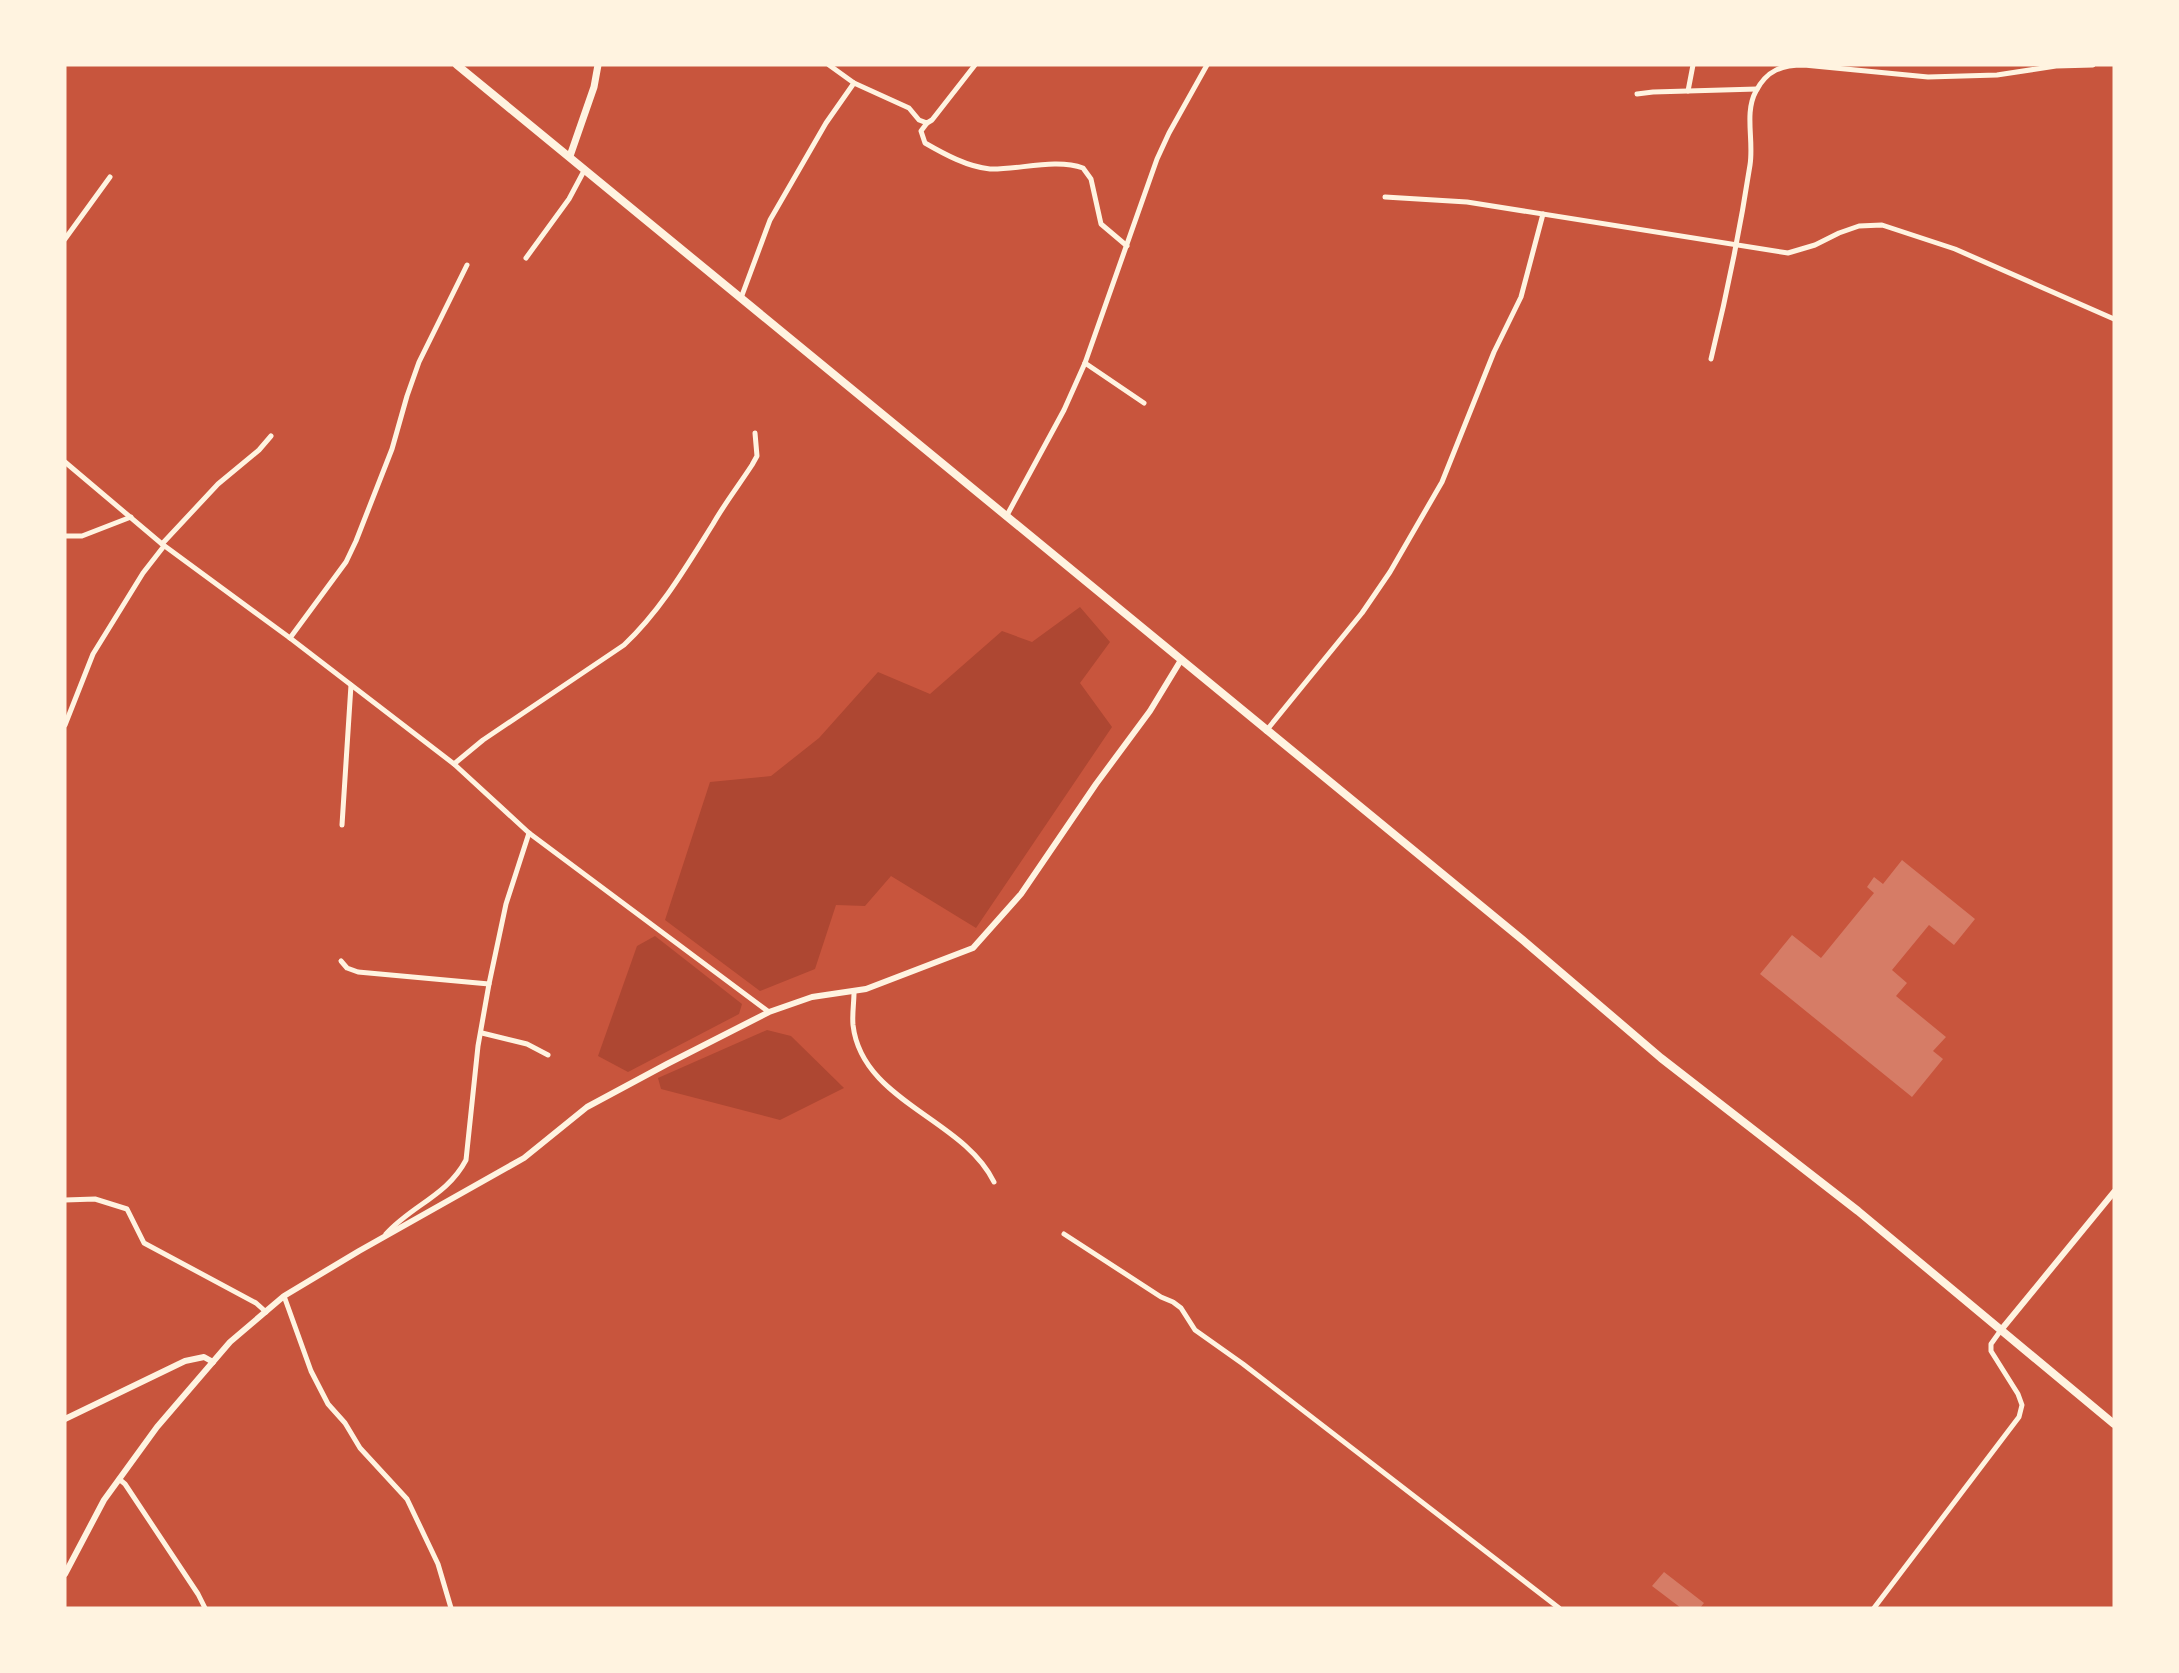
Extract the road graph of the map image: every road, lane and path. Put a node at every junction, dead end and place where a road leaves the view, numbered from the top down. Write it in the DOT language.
graph roads {
  1 [pos="457,65"];
  2 [pos="598,65"];
  3 [pos="829,65"];
  4 [pos="975,65"];
  5 [pos="1207,65"];
  6 [pos="1693,65"];
  7 [pos="2093,65"];
  8 [pos="1848,66"];
  9 [pos="854,83"];
  10 [pos="1757,89"];
  11 [pos="1688,91"];
  12 [pos="1637,94"];
  13 [pos="927,123"];
  14 [pos="570,156"];
  15 [pos="585,169"];
  16 [pos="110,177"];
  17 [pos="1385,197"];
  18 [pos="1543,214"];
  19 [pos="65,239"];
  20 [pos="1737,244"];
  21 [pos="1127,246"];
  22 [pos="526,258"];
  23 [pos="467,265"];
  24 [pos="741,298"];
  25 [pos="2114,319"];
  26 [pos="1711,359"];
  27 [pos="1084,363"];
  28 [pos="1144,403"];
  29 [pos="755,433"];
  30 [pos="271,436"];
  31 [pos="65,462"];
  32 [pos="131,517"];
  33 [pos="1006,517"];
  34 [pos="65,536"];
  35 [pos="163,545"];
  36 [pos="290,638"];
  37 [pos="1181,660"];
  38 [pos="351,685"];
  39 [pos="65,725"];
  40 [pos="1266,732"];
  41 [pos="454,764"];
  42 [pos="342,825"];
  43 [pos="529,833"];
  44 [pos="341,961"];
  45 [pos="489,984"];
  46 [pos="854,992"];
  47 [pos="769,1012"];
  48 [pos="482,1033"];
  49 [pos="548,1055"];
  50 [pos="994,1182"];
  51 [pos="2114,1192"];
  52 [pos="65,1200"];
  53 [pos="1065,1234"];
  54 [pos="384,1237"];
  55 [pos="284,1296"];
  56 [pos="266,1312"];
  57 [pos="2001,1330"];
  58 [pos="213,1362"];
  59 [pos="65,1419"];
  60 [pos="2114,1424"];
  61 [pos="119,1479"];
  62 [pos="65,1574"];
  63 [pos="205,1608"];
  64 [pos="451,1608"];
  65 [pos="1559,1608"];
  66 [pos="1874,1608"];
  1 -- 14 [label="highway"];
  2 -- 14 [label="main road"];
  3 -- 9 [label="street"];
  4 -- 13 [label="street"];
  5 -- 21 [label="street"];
  6 -- 11 [label="street"];
  7 -- 8 [label="street"];
  8 -- 10 [label="street"];
  9 -- 13 [label="street"];
  9 -- 24 [label="street"];
  10 -- 11 [label="street"];
  10 -- 20 [label="street"];
  11 -- 12 [label="street"];
  13 -- 21 [label="street"];
  14 -- 15 [label="highway"];
  15 -- 22 [label="street"];
  15 -- 24 [label="highway"];
  16 -- 19 [label="street"];
  17 -- 18 [label="street"];
  18 -- 20 [label="street"];
  18 -- 40 [label="street"];
  20 -- 25 [label="street"];
  20 -- 26 [label="street"];
  21 -- 27 [label="street"];
  23 -- 36 [label="street"];
  24 -- 33 [label="highway"];
  27 -- 28 [label="street"];
  27 -- 33 [label="street"];
  29 -- 41 [label="street"];
  30 -- 35 [label="street"];
  31 -- 32 [label="street"];
  32 -- 34 [label="street"];
  32 -- 35 [label="street"];
  33 -- 37 [label="highway"];
  35 -- 36 [label="street"];
  35 -- 39 [label="street"];
  36 -- 38 [label="street"];
  37 -- 40 [label="highway"];
  37 -- 46 [label="street"];
  38 -- 41 [label="street"];
  38 -- 42 [label="street"];
  40 -- 57 [label="highway"];
  41 -- 43 [label="street"];
  43 -- 45 [label="street"];
  43 -- 47 [label="street"];
  44 -- 45 [label="street"];
  45 -- 48 [label="street"];
  46 -- 47 [label="street"];
  46 -- 50 [label="street"];
  47 -- 54 [label="street"];
  48 -- 49 [label="street"];
  48 -- 54 [label="street"];
  51 -- 57 [label="street"];
  52 -- 56 [label="street"];
  53 -- 65 [label="street"];
  54 -- 55 [label="street"];
  55 -- 56 [label="street"];
  55 -- 64 [label="street"];
  56 -- 58 [label="street"];
  57 -- 60 [label="highway"];
  57 -- 66 [label="street"];
  58 -- 59 [label="street"];
  58 -- 61 [label="street"];
  61 -- 62 [label="street"];
  61 -- 63 [label="street"];
}
